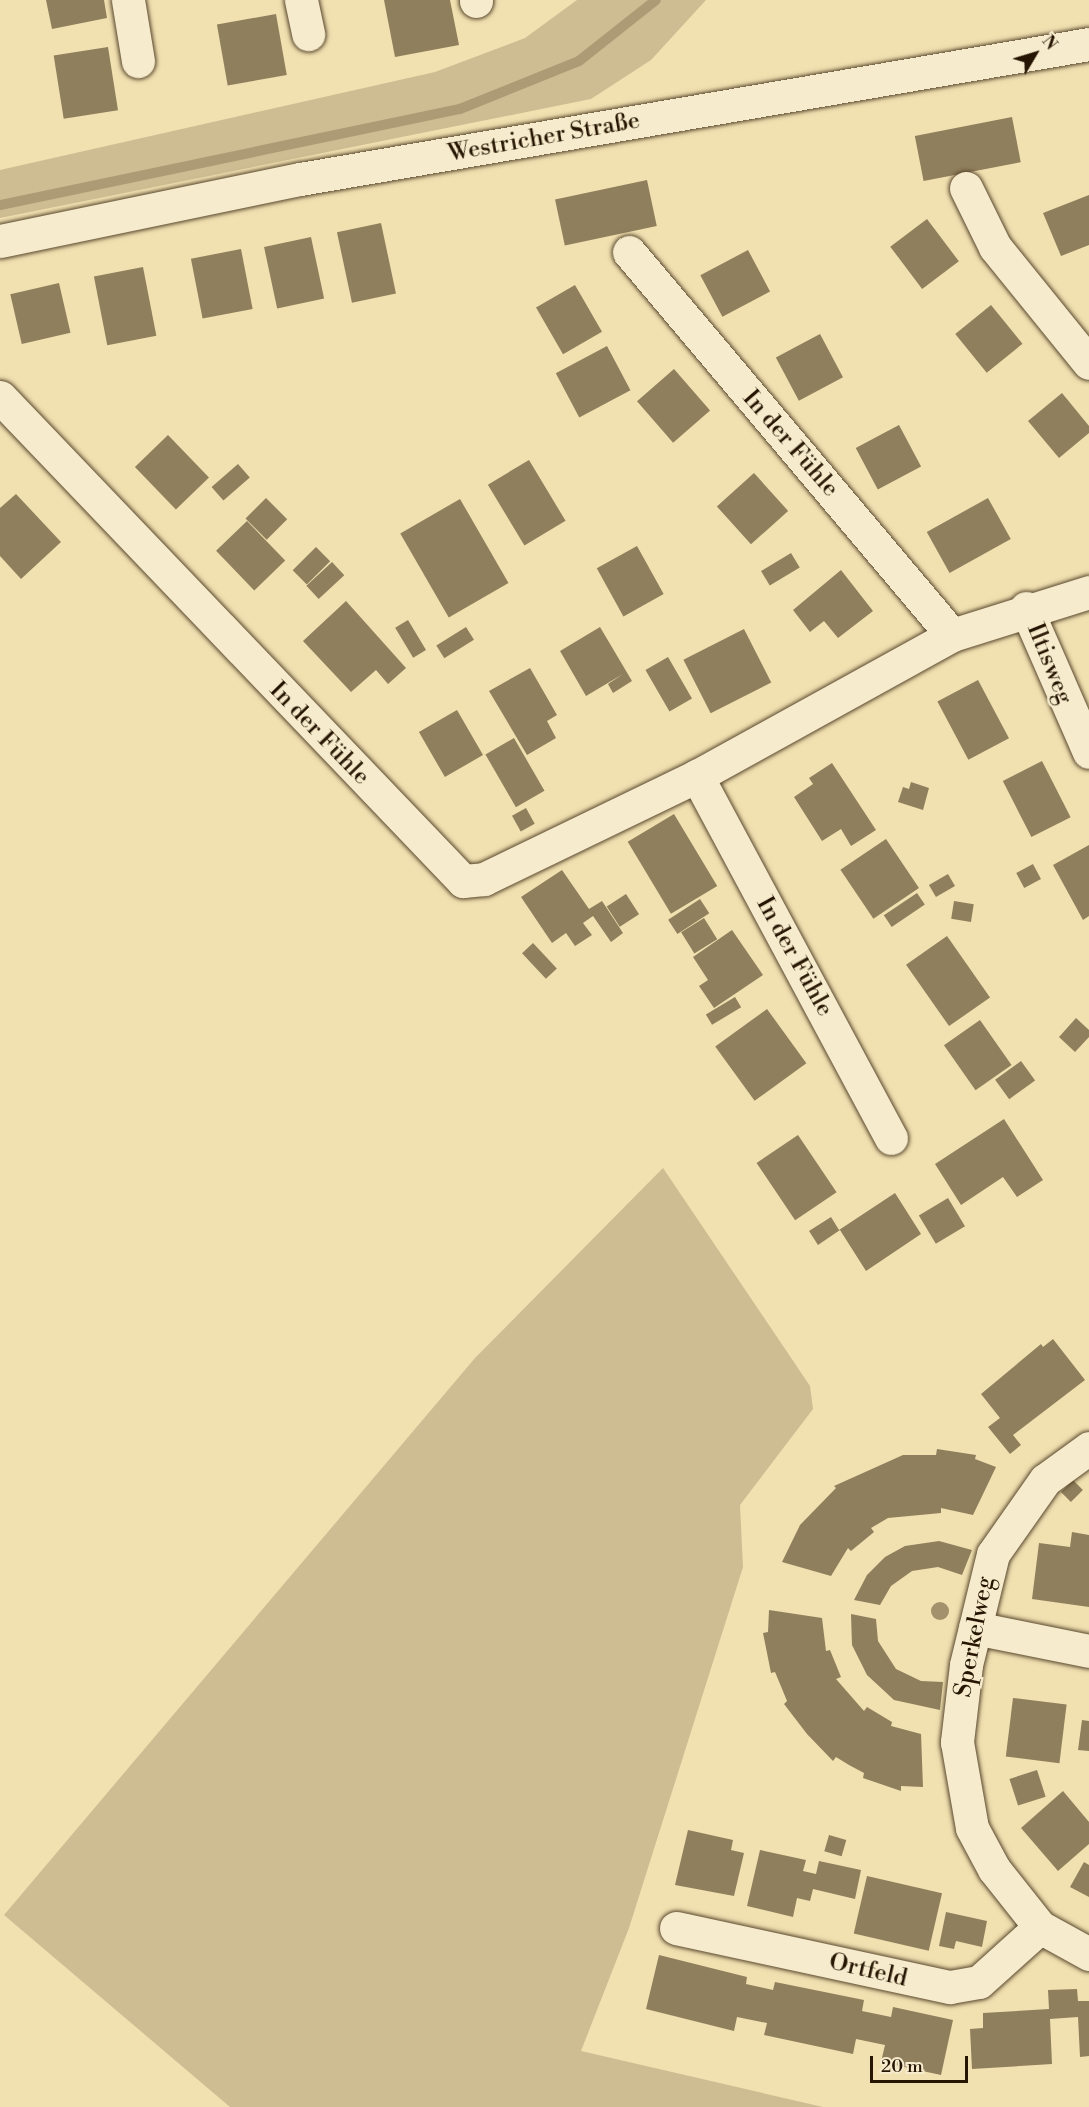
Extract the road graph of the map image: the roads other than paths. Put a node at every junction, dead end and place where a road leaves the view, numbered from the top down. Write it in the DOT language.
graph roads {
  1 [pos="128,0"];
  2 [pos="301,0"];
  3 [pos="308,34"];
  4 [pos="1089,44"];
  5 [pos="138,62"];
  6 [pos="966,188"];
  7 [pos="0,241"];
  8 [pos="629,252"];
  9 [pos="1089,363"];
  10 [pos="0,397"];
  11 [pos="1089,592"];
  12 [pos="1026,608"];
  13 [pos="952,635"];
  14 [pos="1089,752"];
  15 [pos="697,776"];
  16 [pos="891,1138"];
  17 [pos="1089,1448"];
  18 [pos="975,1628"];
  19 [pos="1089,1651"];
  20 [pos="1040,1927"];
  21 [pos="676,1928"];
  22 [pos="1089,1954"];
  1 -- 5 [label="street"];
  2 -- 3 [label="street"];
  4 -- 7 [label="street, Westricher Straße"];
  6 -- 9 [label="street"];
  8 -- 13 [label="street, In der Fühle"];
  10 -- 15 [label="street, In der Fühle"];
  11 -- 12 [label="street, In der Fühle"];
  12 -- 13 [label="street, In der Fühle"];
  12 -- 14 [label="street, Iltisweg"];
  13 -- 15 [label="street, In der Fühle"];
  15 -- 16 [label="street, In der Fühle"];
  17 -- 18 [label="street, Sperkelweg"];
  18 -- 19 [label="street"];
  18 -- 20 [label="street, Sperkelweg"];
  20 -- 21 [label="street, Ortfeld"];
  20 -- 22 [label="street"];
}
